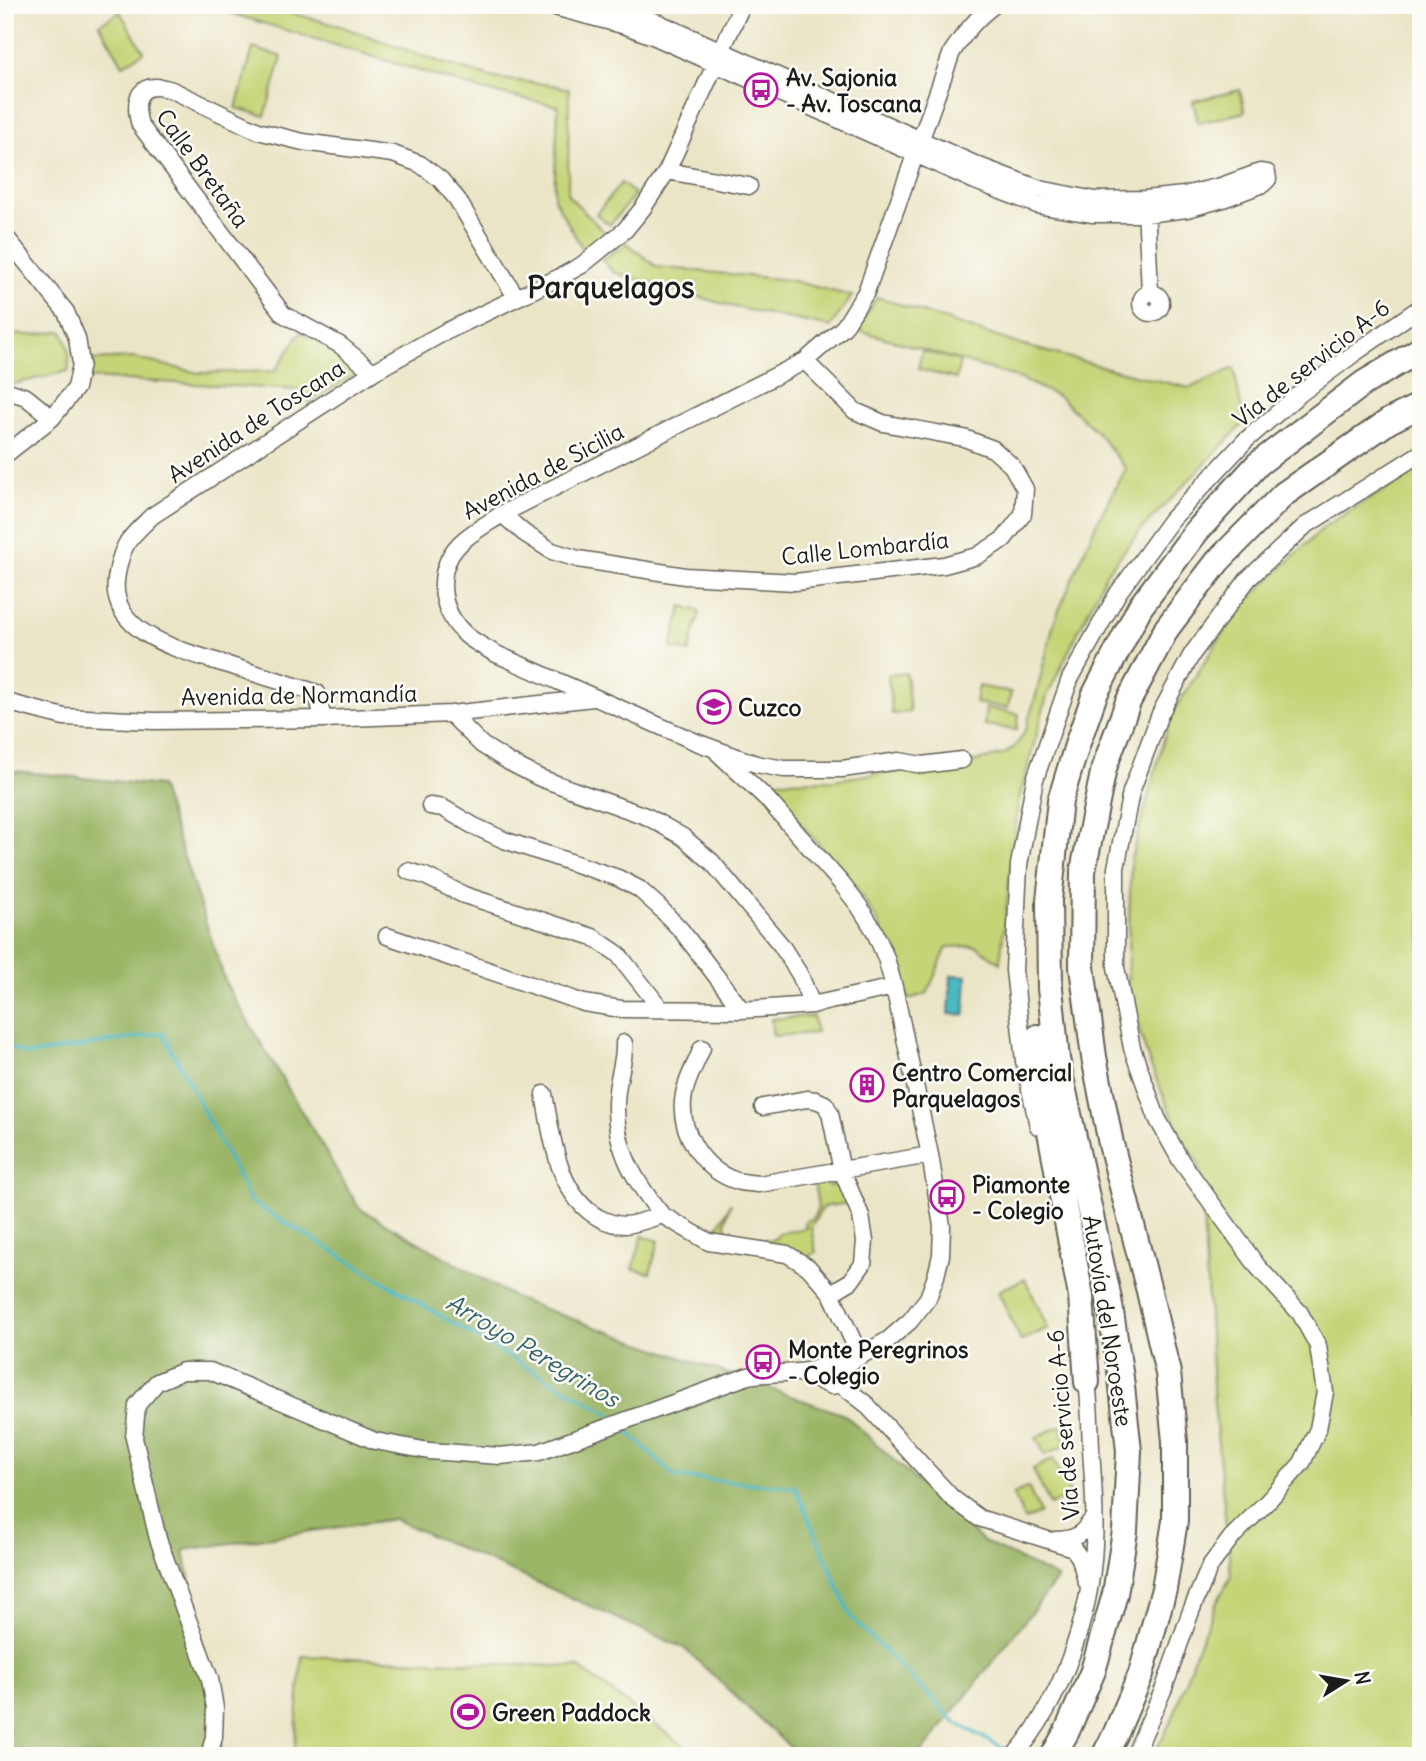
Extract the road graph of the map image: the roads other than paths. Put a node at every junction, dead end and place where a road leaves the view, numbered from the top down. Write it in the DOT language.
graph roads {
  1 [pos="547,5"];
  2 [pos="606,5"];
  3 [pos="742,5"];
  4 [pos="995,5"];
  5 [pos="718,57"];
  6 [pos="918,146"];
  7 [pos="667,171"];
  8 [pos="748,186"];
  9 [pos="1146,206"];
  10 [pos="5,236"];
  11 [pos="1150,293"];
  12 [pos="516,297"];
  13 [pos="1421,307"];
  14 [pos="1421,349"];
  15 [pos="805,361"];
  16 [pos="373,372"];
  17 [pos="5,390"];
  18 [pos="1421,405"];
  19 [pos="52,418"];
  20 [pos="1421,453"];
  21 [pos="5,455"];
  22 [pos="502,514"];
  23 [pos="595,698"];
  24 [pos="5,701"];
  25 [pos="451,714"];
  26 [pos="323,719"];
  27 [pos="714,750"];
  28 [pos="962,760"];
  29 [pos="756,764"];
  30 [pos="766,799"];
  31 [pos="1060,801"];
  32 [pos="430,806"];
  33 [pos="408,871"];
  34 [pos="387,936"];
  35 [pos="894,988"];
  36 [pos="812,1005"];
  37 [pos="661,1009"];
  38 [pos="742,1010"];
  39 [pos="624,1042"];
  40 [pos="702,1048"];
  41 [pos="544,1094"];
  42 [pos="763,1107"];
  43 [pos="930,1155"];
  44 [pos="842,1171"];
  45 [pos="662,1215"];
  46 [pos="831,1293"];
  47 [pos="860,1356"];
  48 [pos="832,1375"];
  49 [pos="1087,1382"];
  50 [pos="1094,1517"];
  51 [pos="1052,1541"];
  52 [pos="1088,1590"];
  53 [pos="209,1756"];
  54 [pos="1014,1756"];
  55 [pos="1053,1756"];
  56 [pos="1104,1756"];
  57 [pos="1135,1756"];
  1 -- 5 [label="street"];
  2 -- 5 [label="street"];
  3 -- 5 [label="street, Avenida de Toscana"];
  4 -- 6 [label="street, Avenida de Sicilia"];
  5 -- 6 [label="street"];
  5 -- 7 [label="street, Avenida de Toscana"];
  6 -- 9 [label="street"];
  6 -- 15 [label="street, Avenida de Sicilia"];
  7 -- 8 [label="street"];
  7 -- 12 [label="street, Avenida de Toscana"];
  9 -- 9 [label="street"];
  9 -- 11 [label="street"];
  10 -- 19 [label="street"];
  12 -- 16 [label="street, Avenida de Toscana"];
  12 -- 16 [label="street, Calle Bretaña"];
  13 -- 49 [label="street, Vía de servicio A-6"];
  14 -- 31 [label="highway, Autovía del Noroeste"];
  15 -- 22 [label="street, Avenida de Sicilia"];
  15 -- 22 [label="street, Calle Lombardía"];
  16 -- 26 [label="street, Avenida de Toscana"];
  17 -- 19 [label="street"];
  18 -- 56 [label="highway, Autovía del Noroeste"];
  19 -- 21 [label="street"];
  20 -- 57 [label="street"];
  22 -- 23 [label="street, Avenida de Sicilia"];
  23 -- 25 [label="street, Avenida de Normandía"];
  23 -- 27 [label="street, Avenida de Sicilia"];
  24 -- 26 [label="street, Avenida de Normandía"];
  25 -- 26 [label="street, Avenida de Normandía"];
  25 -- 36 [label="street"];
  27 -- 29 [label="street, Avenida de Sicilia"];
  27 -- 30 [label="street"];
  28 -- 29 [label="street, Avenida de Sicilia"];
  29 -- 30 [label="street"];
  30 -- 35 [label="street"];
  31 -- 49 [label="highway"];
  31 -- 55 [label="highway, Autovía del Noroeste"];
  32 -- 38 [label="street"];
  33 -- 37 [label="street"];
  34 -- 37 [label="street"];
  35 -- 36 [label="street"];
  35 -- 43 [label="street"];
  36 -- 38 [label="street"];
  37 -- 38 [label="street"];
  39 -- 45 [label="street"];
  40 -- 44 [label="street"];
  41 -- 45 [label="street"];
  42 -- 44 [label="street"];
  43 -- 44 [label="street"];
  43 -- 47 [label="street"];
  44 -- 46 [label="street"];
  45 -- 46 [label="street"];
  46 -- 47 [label="street"];
  47 -- 48 [label="street"];
  48 -- 51 [label="street"];
  48 -- 53 [label="street"];
  49 -- 50 [label="street, Vía de servicio A-6"];
  50 -- 51 [label="street"];
  50 -- 52 [label="street, Vía de servicio A-6"];
  51 -- 52 [label="street"];
  52 -- 54 [label="street, Vía de servicio A-6"];
}
